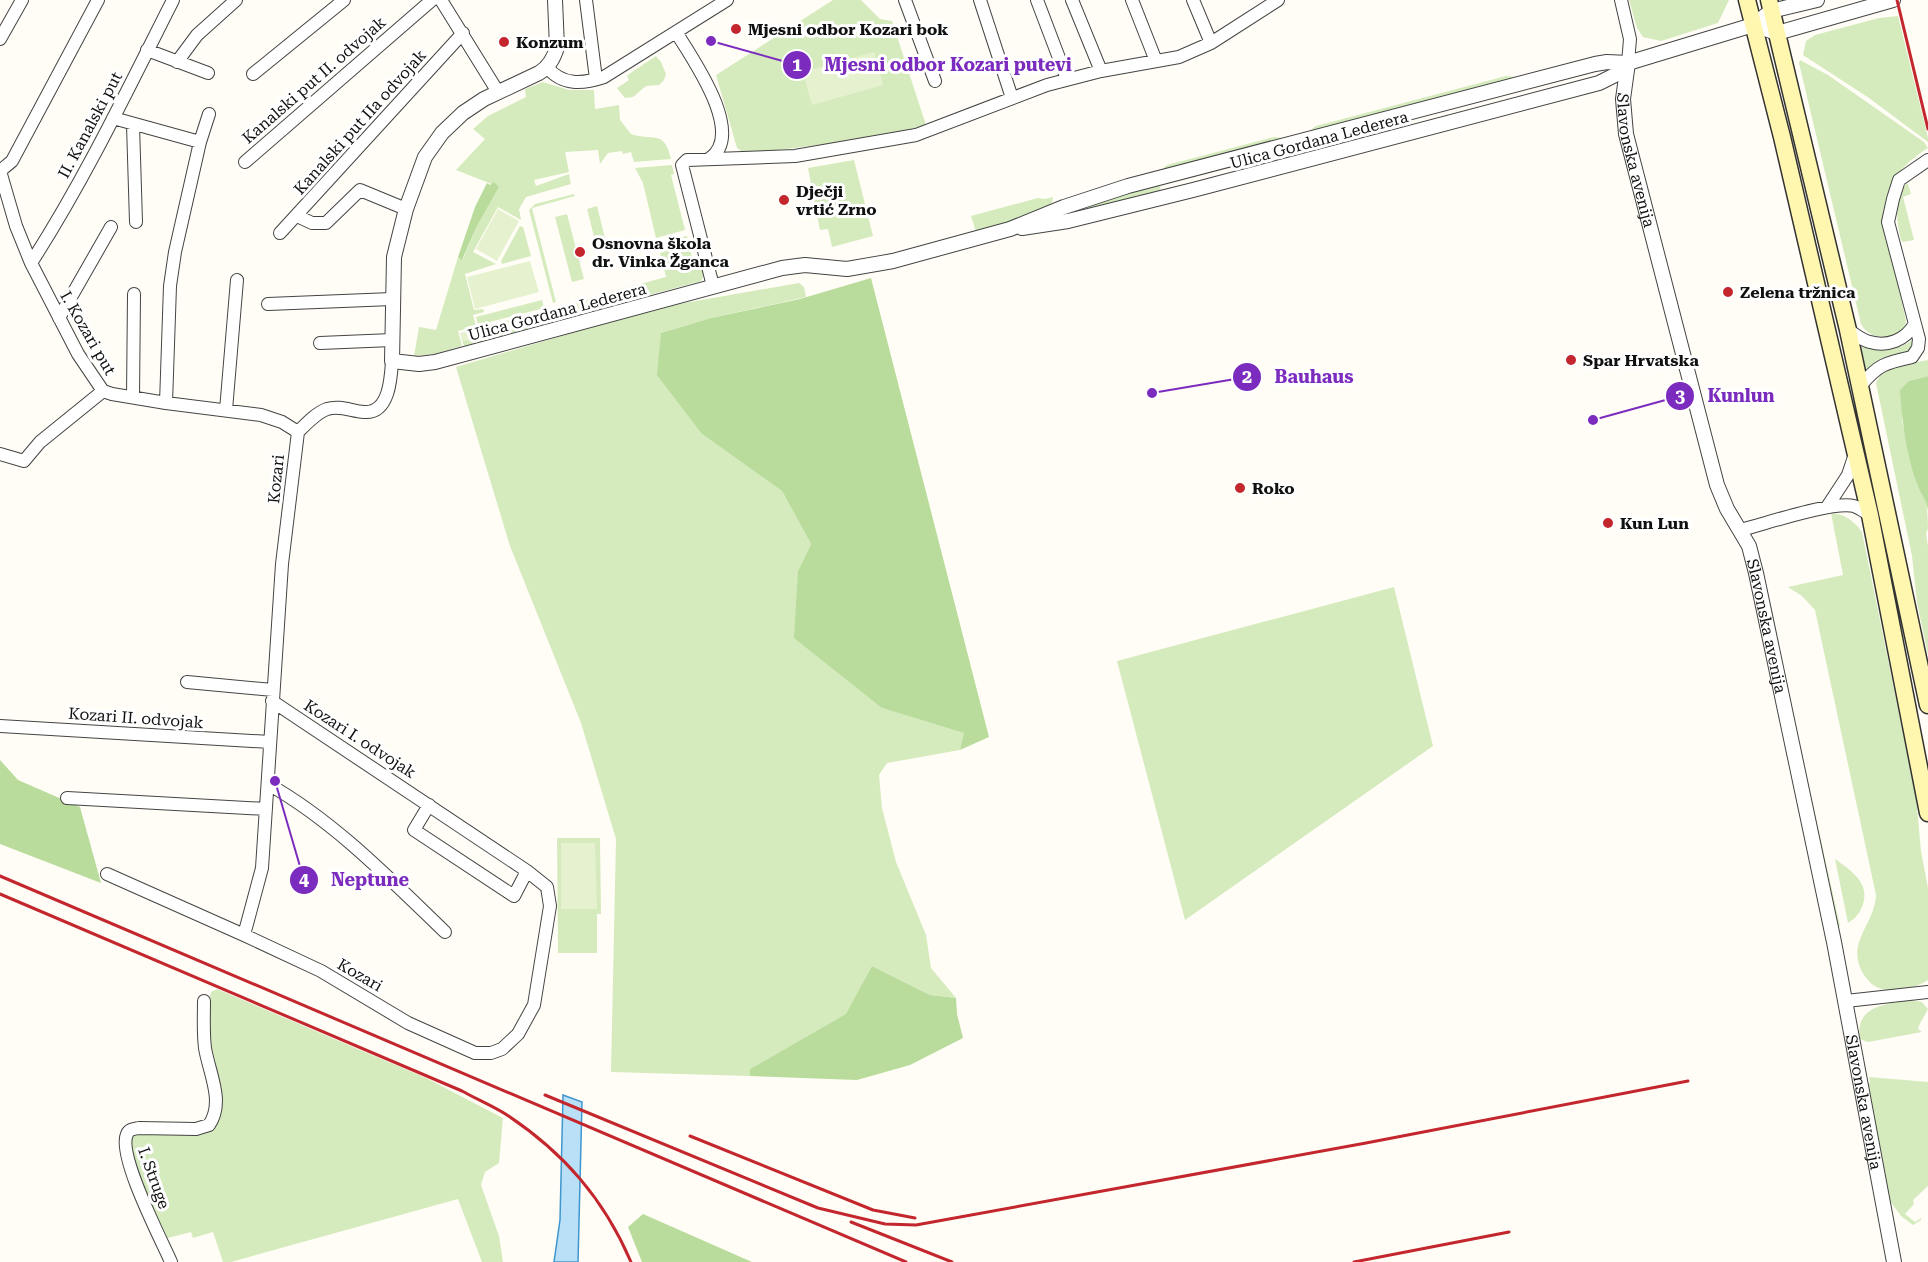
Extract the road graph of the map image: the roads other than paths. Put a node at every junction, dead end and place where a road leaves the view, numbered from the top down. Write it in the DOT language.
graph roads {
  1 [pos="22,0"];
  2 [pos="98,0"];
  3 [pos="173,0"];
  4 [pos="236,0"];
  5 [pos="344,0"];
  6 [pos="432,0"];
  7 [pos="441,0"];
  8 [pos="555,0"];
  9 [pos="586,0"];
  10 [pos="728,0"];
  11 [pos="905,0"];
  12 [pos="980,0"];
  13 [pos="1037,0"];
  14 [pos="1072,0"];
  15 [pos="1132,0"];
  16 [pos="1193,0"];
  17 [pos="1278,0"];
  18 [pos="1621,0"];
  19 [pos="1747,0"];
  20 [pos="1817,0"];
  21 [pos="1893,0"];
  22 [pos="1770,5"];
  23 [pos="1753,25"];
  24 [pos="676,32"];
  25 [pos="463,33"];
  26 [pos="1777,33"];
  27 [pos="0,39"];
  28 [pos="1211,43"];
  29 [pos="147,50"];
  30 [pos="1156,61"];
  31 [pos="177,62"];
  32 [pos="1628,63"];
  33 [pos="547,67"];
  34 [pos="1101,71"];
  35 [pos="208,74"];
  36 [pos="253,74"];
  37 [pos="596,79"];
  38 [pos="1067,79"];
  39 [pos="935,81"];
  40 [pos="1599,83"];
  41 [pos="498,92"];
  42 [pos="1012,98"];
  43 [pos="1623,99"];
  44 [pos="209,114"];
  45 [pos="114,118"];
  46 [pos="133,124"];
  47 [pos="722,128"];
  48 [pos="200,142"];
  49 [pos="744,158"];
  50 [pos="709,159"];
  51 [pos="1928,160"];
  52 [pos="245,162"];
  53 [pos="0,171"];
  54 [pos="406,209"];
  55 [pos="297,216"];
  56 [pos="136,222"];
  57 [pos="111,227"];
  58 [pos="1010,229"];
  59 [pos="280,233"];
  60 [pos="31,263"];
  61 [pos="237,280"];
  62 [pos="713,286"];
  63 [pos="134,294"];
  64 [pos="392,299"];
  65 [pos="268,304"];
  66 [pos="59,318"];
  67 [pos="1914,325"];
  68 [pos="1848,330"];
  69 [pos="392,340"];
  70 [pos="320,343"];
  71 [pos="392,362"];
  72 [pos="1861,386"];
  73 [pos="103,391"];
  74 [pos="133,398"];
  75 [pos="166,403"];
  76 [pos="226,410"];
  77 [pos="298,432"];
  78 [pos="0,454"];
  79 [pos="1856,454"];
  80 [pos="1827,507"];
  81 [pos="1870,515"];
  82 [pos="1740,530"];
  83 [pos="187,682"];
  84 [pos="272,695"];
  85 [pos="1928,705"];
  86 [pos="0,726"];
  87 [pos="270,742"];
  88 [pos="268,784"];
  89 [pos="67,798"];
  90 [pos="429,805"];
  91 [pos="266,809"];
  92 [pos="1928,813"];
  93 [pos="527,871"];
  94 [pos="107,874"];
  95 [pos="445,933"];
  96 [pos="244,934"];
  97 [pos="1927,991"];
  98 [pos="204,1001"];
  99 [pos="1846,1001"];
  100 [pos="171,1262"];
  101 [pos="1894,1262"];
  1 -- 27 [label="street"];
  2 -- 53 [label="street"];
  3 -- 29 [label="street, II. Kanalski put"];
  4 -- 31 [label="street"];
  5 -- 36 [label="street"];
  6 -- 52 [label="street, Kanalski put II. odvojak"];
  7 -- 25 [label="street"];
  8 -- 33 [label="street"];
  9 -- 37 [label="street"];
  10 -- 24 [label="street"];
  11 -- 39 [label="street"];
  12 -- 42 [label="street"];
  13 -- 38 [label="street"];
  14 -- 34 [label="street"];
  15 -- 30 [label="street"];
  16 -- 28 [label="street"];
  17 -- 28 [label="street"];
  18 -- 32 [label="street, Slavonska avenija"];
  19 -- 23 [label="main road"];
  20 -- 22 [label="street"];
  21 -- 26 [label="street"];
  22 -- 23 [label="street, Ulica Gordana Lederera"];
  22 -- 26 [label="main road"];
  23 -- 26 [label="street"];
  23 -- 32 [label="street, Ulica Gordana Lederera"];
  23 -- 79 [label="main road"];
  24 -- 37 [label="street"];
  24 -- 47 [label="street"];
  25 -- 41 [label="street"];
  25 -- 55 [label="street, Kanalski put IIa odvojak"];
  26 -- 68 [label="main road"];
  28 -- 30 [label="street"];
  29 -- 31 [label="street"];
  29 -- 45 [label="street, II. Kanalski put"];
  30 -- 34 [label="street"];
  31 -- 35 [label="street"];
  32 -- 40 [label="street, Ulica Gordana Lederera"];
  32 -- 43 [label="street, Slavonska avenija"];
  32 -- 58 [label="street, Ulica Gordana Lederera"];
  33 -- 37 [label="street"];
  33 -- 41 [label="street"];
  34 -- 38 [label="street"];
  38 -- 42 [label="street"];
  40 -- 43 [label="street"];
  40 -- 58 [label="street, Ulica Gordana Lederera"];
  41 -- 54 [label="street"];
  42 -- 49 [label="street"];
  43 -- 82 [label="street, Slavonska avenija"];
  44 -- 48 [label="street"];
  45 -- 46 [label="street"];
  45 -- 60 [label="street, II. Kanalski put"];
  46 -- 48 [label="street"];
  46 -- 56 [label="street"];
  47 -- 49 [label="street"];
  47 -- 50 [label="street"];
  48 -- 75 [label="street"];
  49 -- 50 [label="street"];
  50 -- 62 [label="street"];
  51 -- 67 [label="street"];
  53 -- 60 [label="street, I. Kozari put"];
  54 -- 55 [label="street"];
  54 -- 64 [label="street"];
  55 -- 59 [label="street, Kanalski put IIa odvojak"];
  57 -- 66 [label="street"];
  58 -- 62 [label="street, Ulica Gordana Lederera"];
  60 -- 66 [label="street, I. Kozari put"];
  61 -- 76 [label="street"];
  62 -- 71 [label="street, Ulica Gordana Lederera"];
  63 -- 74 [label="street"];
  64 -- 65 [label="street"];
  64 -- 69 [label="street"];
  66 -- 73 [label="street, I. Kozari put"];
  67 -- 68 [label="street"];
  67 -- 72 [label="street"];
  68 -- 72 [label="main road"];
  69 -- 70 [label="street"];
  69 -- 71 [label="street"];
  71 -- 77 [label="street"];
  72 -- 85 [label="main road"];
  73 -- 74 [label="street, I. Kozari put"];
  73 -- 78 [label="street"];
  74 -- 75 [label="street, I. Kozari put"];
  75 -- 76 [label="street, I. Kozari put"];
  76 -- 77 [label="street, I. Kozari put"];
  77 -- 84 [label="street, Kozari"];
  79 -- 80 [label="street"];
  79 -- 81 [label="main road"];
  80 -- 81 [label="street"];
  80 -- 82 [label="street"];
  81 -- 92 [label="main road"];
  82 -- 99 [label="street, Slavonska avenija"];
  83 -- 84 [label="street"];
  84 -- 87 [label="street, Kozari"];
  84 -- 90 [label="street, Kozari I. odvojak"];
  86 -- 87 [label="street, Kozari II. odvojak"];
  87 -- 88 [label="street, Kozari"];
  88 -- 91 [label="street, Kozari"];
  88 -- 95 [label="street"];
  89 -- 91 [label="street"];
  90 -- 93 [label="street, Kozari I. odvojak"];
  90 -- 93 [label="street"];
  91 -- 96 [label="street, Kozari"];
  93 -- 96 [label="street, Kozari"];
  94 -- 96 [label="street, Kozari"];
  97 -- 99 [label="street"];
  98 -- 100 [label="street, I. Struge"];
  99 -- 101 [label="street, Slavonska avenija"];
}
